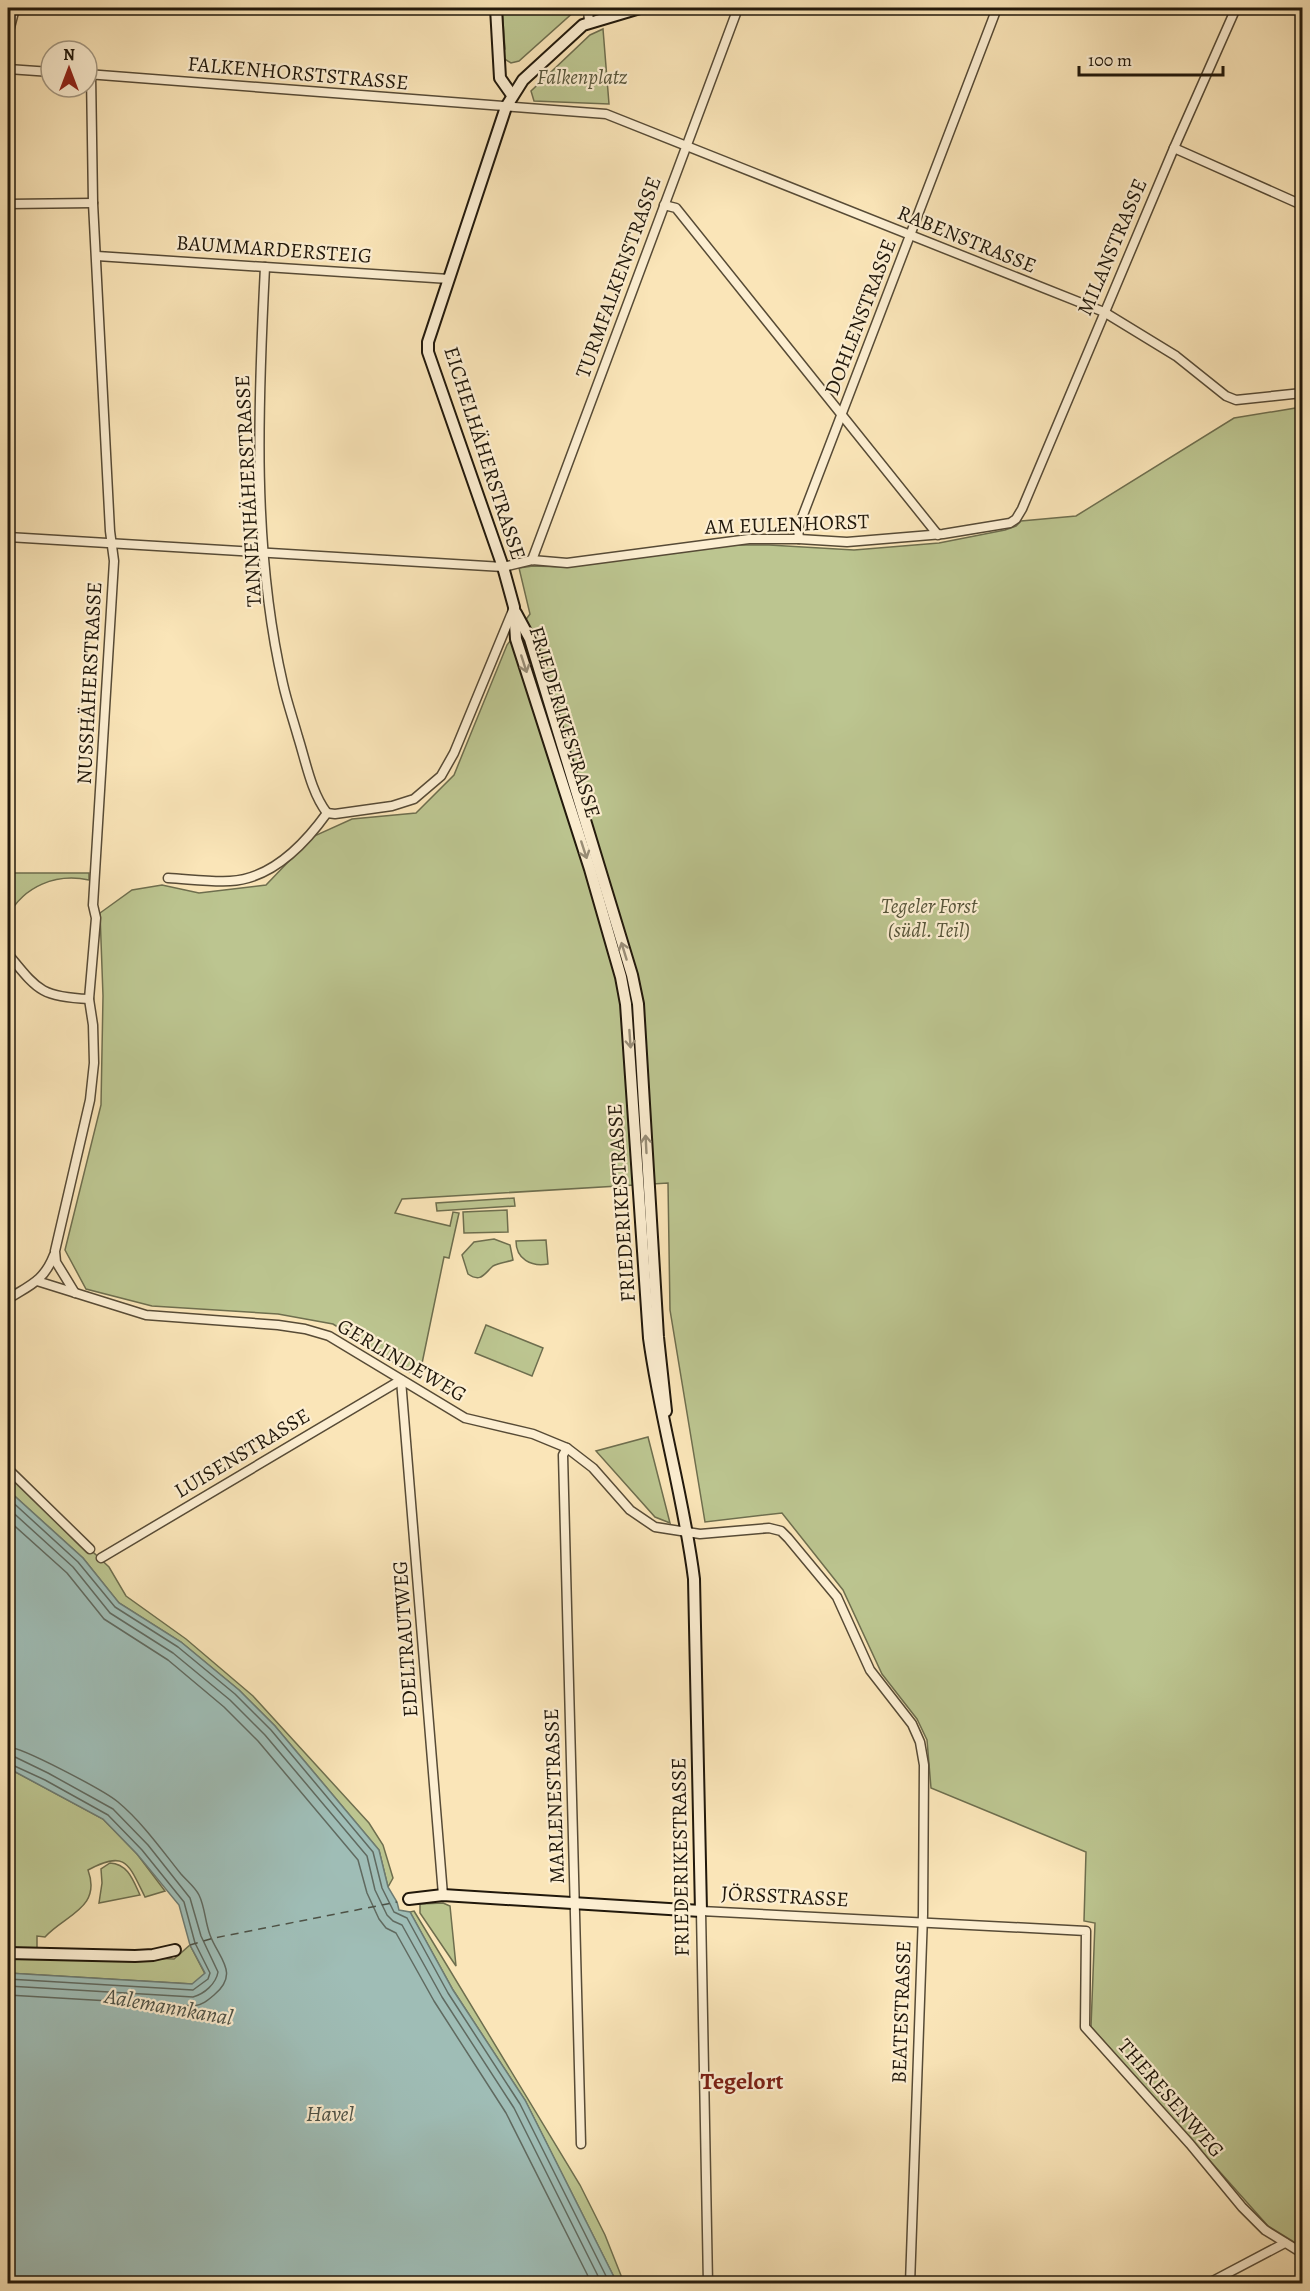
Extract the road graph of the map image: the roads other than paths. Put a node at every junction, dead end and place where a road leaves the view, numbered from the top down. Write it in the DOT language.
graph roads {
  1 [pos="15,8"];
  2 [pos="496,8"];
  3 [pos="588,8"];
  4 [pos="639,8"];
  5 [pos="738,8"];
  6 [pos="997,8"];
  7 [pos="1236,8"];
  8 [pos="589,22"];
  9 [pos="8,35"];
  10 [pos="8,69"];
  11 [pos="39,71"];
  12 [pos="99,75"];
  13 [pos="512,95"];
  14 [pos="90,99"];
  15 [pos="506,107"];
  16 [pos="686,145"];
  17 [pos="1174,148"];
  18 [pos="8,204"];
  19 [pos="93,204"];
  20 [pos="664,205"];
  21 [pos="1302,205"];
  22 [pos="910,236"];
  23 [pos="97,256"];
  24 [pos="265,267"];
  25 [pos="449,279"];
  26 [pos="1104,312"];
  27 [pos="1302,393"];
  28 [pos="842,417"];
  29 [pos="1025,501"];
  30 [pos="938,535"];
  31 [pos="8,537"];
  32 [pos="799,539"];
  33 [pos="112,544"];
  34 [pos="264,553"];
  35 [pos="532,560"];
  36 [pos="503,567"];
  37 [pos="514,607"];
  38 [pos="327,813"];
  39 [pos="168,878"];
  40 [pos="8,954"];
  41 [pos="89,999"];
  42 [pos="55,1251"];
  43 [pos="37,1281"];
  44 [pos="76,1293"];
  45 [pos="8,1299"];
  46 [pos="401,1380"];
  47 [pos="567,1448"];
  48 [pos="8,1469"];
  49 [pos="688,1532"];
  50 [pos="90,1549"];
  51 [pos="101,1558"];
  52 [pos="920,1742"];
  53 [pos="443,1896"];
  54 [pos="409,1899"];
  55 [pos="575,1903"];
  56 [pos="700,1911"];
  57 [pos="922,1924"];
  58 [pos="1086,1931"];
  59 [pos="175,1950"];
  60 [pos="8,1953"];
  61 [pos="581,2144"];
  62 [pos="1285,2243"];
  63 [pos="1302,2253"];
  64 [pos="708,2283"];
  65 [pos="910,2283"];
  66 [pos="1207,2283"];
  1 -- 9 [label="street"];
  2 -- 13 [label="street"];
  3 -- 8 [label="street"];
  4 -- 8 [label="street"];
  5 -- 16 [label="street, TURMFALKENSTRASSE"];
  6 -- 22 [label="street, DOHLENSTRASSE"];
  7 -- 17 [label="street, MILANSTRASSE"];
  8 -- 13 [label="street, EICHELHÄHERSTRASSE"];
  10 -- 11 [label="street"];
  12 -- 15 [label="street, FALKENHORSTSTRASSE"];
  13 -- 15 [label="street, EICHELHÄHERSTRASSE"];
  14 -- 19 [label="street, NUSSHÄHERSTRASSE"];
  15 -- 16 [label="street, RABENSTRASSE"];
  15 -- 25 [label="street, EICHELHÄHERSTRASSE"];
  16 -- 20 [label="street, TURMFALKENSTRASSE"];
  16 -- 22 [label="street, RABENSTRASSE"];
  17 -- 21 [label="street"];
  17 -- 26 [label="street, MILANSTRASSE"];
  18 -- 19 [label="street"];
  19 -- 23 [label="street, NUSSHÄHERSTRASSE"];
  20 -- 28 [label="street"];
  20 -- 35 [label="street, TURMFALKENSTRASSE"];
  22 -- 26 [label="street, RABENSTRASSE"];
  22 -- 28 [label="street, DOHLENSTRASSE"];
  23 -- 24 [label="street, BAUMMARDERSTEIG"];
  23 -- 33 [label="street, NUSSHÄHERSTRASSE"];
  24 -- 25 [label="street, BAUMMARDERSTEIG"];
  24 -- 34 [label="street, TANNENHÄHERSTRASSE"];
  25 -- 36 [label="street, EICHELHÄHERSTRASSE"];
  26 -- 27 [label="street, RABENSTRASSE"];
  26 -- 29 [label="street, MILANSTRASSE"];
  28 -- 30 [label="street"];
  28 -- 32 [label="street, DOHLENSTRASSE"];
  29 -- 30 [label="street, AM EULENHORST"];
  30 -- 32 [label="street, AM EULENHORST"];
  31 -- 33 [label="street, AM EULENHORST"];
  32 -- 35 [label="street, AM EULENHORST"];
  33 -- 34 [label="street, AM EULENHORST"];
  33 -- 41 [label="street, NUSSHÄHERSTRASSE"];
  34 -- 36 [label="street, AM EULENHORST"];
  34 -- 38 [label="street, TANNENHÄHERSTRASSE"];
  35 -- 36 [label="street, AM EULENHORST"];
  36 -- 37 [label="street, EICHELHÄHERSTRASSE"];
  37 -- 38 [label="street"];
  37 -- 49 [label="street, FRIEDERIKESTRASSE"];
  38 -- 39 [label="street"];
  40 -- 41 [label="street"];
  41 -- 42 [label="street, NUSSHÄHERSTRASSE"];
  42 -- 43 [label="street, NUSSHÄHERSTRASSE"];
  42 -- 44 [label="street"];
  43 -- 44 [label="street, GERLINDEWEG"];
  43 -- 45 [label="street"];
  44 -- 46 [label="street, GERLINDEWEG"];
  46 -- 47 [label="street, GERLINDEWEG"];
  46 -- 51 [label="street, LUISENSTRASSE"];
  46 -- 53 [label="street, EDELTRAUTWEG"];
  47 -- 49 [label="street, GERLINDEWEG"];
  47 -- 55 [label="street, MARLENESTRASSE"];
  48 -- 50 [label="street"];
  49 -- 52 [label="street, GERLINDEWEG"];
  49 -- 56 [label="street, FRIEDERIKESTRASSE"];
  52 -- 57 [label="street, BEATESTRASSE"];
  53 -- 54 [label="street, JÖRSSTRASSE"];
  53 -- 55 [label="street, JÖRSSTRASSE"];
  55 -- 56 [label="street, JÖRSSTRASSE"];
  55 -- 61 [label="street, MARLENESTRASSE"];
  56 -- 57 [label="street, JÖRSSTRASSE"];
  56 -- 64 [label="street, FRIEDERIKESTRASSE"];
  57 -- 58 [label="street, JÖRSSTRASSE"];
  57 -- 65 [label="street, BEATESTRASSE"];
  58 -- 62 [label="street, THERESENWEG"];
  59 -- 60 [label="street"];
  62 -- 63 [label="street, THERESENWEG"];
  62 -- 66 [label="street"];
}
